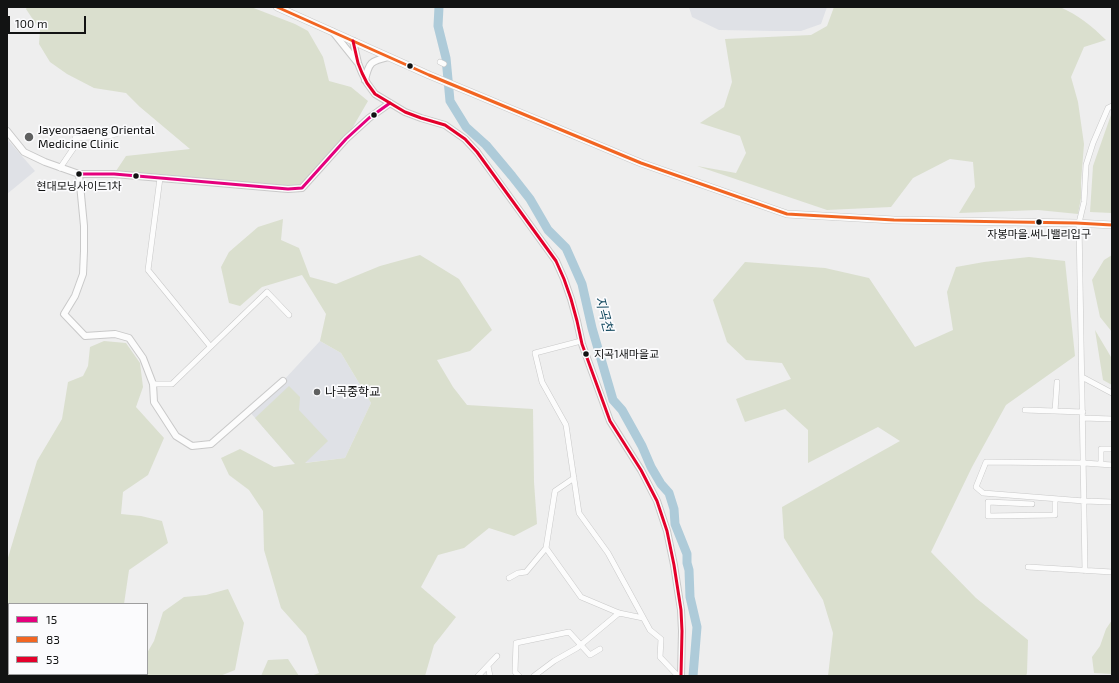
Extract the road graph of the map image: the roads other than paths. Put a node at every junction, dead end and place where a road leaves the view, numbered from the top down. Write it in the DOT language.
graph roads {
  1 [pos="277,7"];
  2 [pos="333,32"];
  3 [pos="353,41"];
  4 [pos="388,57"];
  5 [pos="358,63"];
  6 [pos="365,80"];
  7 [pos="390,103"];
  8 [pos="1112,106"];
  9 [pos="132,129"];
  10 [pos="7,131"];
  11 [pos="60,168"];
  12 [pos="79,174"];
  13 [pos="160,178"];
  14 [pos="1079,223"];
  15 [pos="1112,225"];
  16 [pos="289,315"];
  17 [pos="581,341"];
  18 [pos="210,346"];
  19 [pos="1082,377"];
  20 [pos="283,381"];
  21 [pos="1057,382"];
  22 [pos="153,384"];
  23 [pos="1112,393"];
  24 [pos="1025,410"];
  25 [pos="1055,411"];
  26 [pos="1083,415"];
  27 [pos="1112,419"];
  28 [pos="1112,449"];
  29 [pos="1084,463"];
  30 [pos="1101,464"];
  31 [pos="1112,465"];
  32 [pos="574,478"];
  33 [pos="1055,499"];
  34 [pos="1084,501"];
  35 [pos="1112,502"];
  36 [pos="1032,504"];
  37 [pos="546,548"];
  38 [pos="1028,567"];
  39 [pos="1085,571"];
  40 [pos="1112,572"];
  41 [pos="509,578"];
  42 [pos="619,613"];
  43 [pos="643,618"];
  44 [pos="580,646"];
  45 [pos="600,649"];
  46 [pos="498,656"];
  47 [pos="488,666"];
  48 [pos="478,676"];
  49 [pos="490,676"];
  50 [pos="519,676"];
  51 [pos="534,676"];
  52 [pos="680,676"];
  1 -- 2 [label="main road"];
  2 -- 3 [label="main road"];
  2 -- 5 [label="street"];
  3 -- 4 [label="main road"];
  3 -- 5 [label="street"];
  4 -- 6 [label="street"];
  4 -- 14 [label="main road"];
  5 -- 6 [label="street"];
  6 -- 7 [label="street"];
  7 -- 13 [label="street"];
  7 -- 17 [label="street"];
  8 -- 14 [label="street"];
  9 -- 11 [label="street"];
  10 -- 11 [label="street"];
  11 -- 12 [label="street"];
  12 -- 13 [label="street"];
  12 -- 22 [label="street"];
  13 -- 18 [label="street"];
  14 -- 15 [label="main road"];
  14 -- 19 [label="street"];
  16 -- 18 [label="street"];
  17 -- 32 [label="street"];
  17 -- 52 [label="street"];
  18 -- 22 [label="street"];
  19 -- 23 [label="street"];
  19 -- 26 [label="street"];
  20 -- 22 [label="street"];
  21 -- 25 [label="street"];
  24 -- 25 [label="street"];
  25 -- 26 [label="street"];
  26 -- 27 [label="street"];
  26 -- 29 [label="street"];
  28 -- 30 [label="street"];
  29 -- 30 [label="street"];
  29 -- 33 [label="street"];
  29 -- 34 [label="street"];
  30 -- 31 [label="street"];
  32 -- 37 [label="street"];
  32 -- 43 [label="street"];
  33 -- 34 [label="street"];
  33 -- 36 [label="street"];
  34 -- 35 [label="street"];
  34 -- 39 [label="street"];
  37 -- 41 [label="street"];
  37 -- 42 [label="street"];
  38 -- 39 [label="street"];
  39 -- 40 [label="street"];
  42 -- 43 [label="street"];
  42 -- 44 [label="street"];
  43 -- 52 [label="street"];
  44 -- 45 [label="street"];
  44 -- 50 [label="street"];
  44 -- 51 [label="street"];
  46 -- 47 [label="street"];
  47 -- 48 [label="street"];
  47 -- 49 [label="street"];
}
